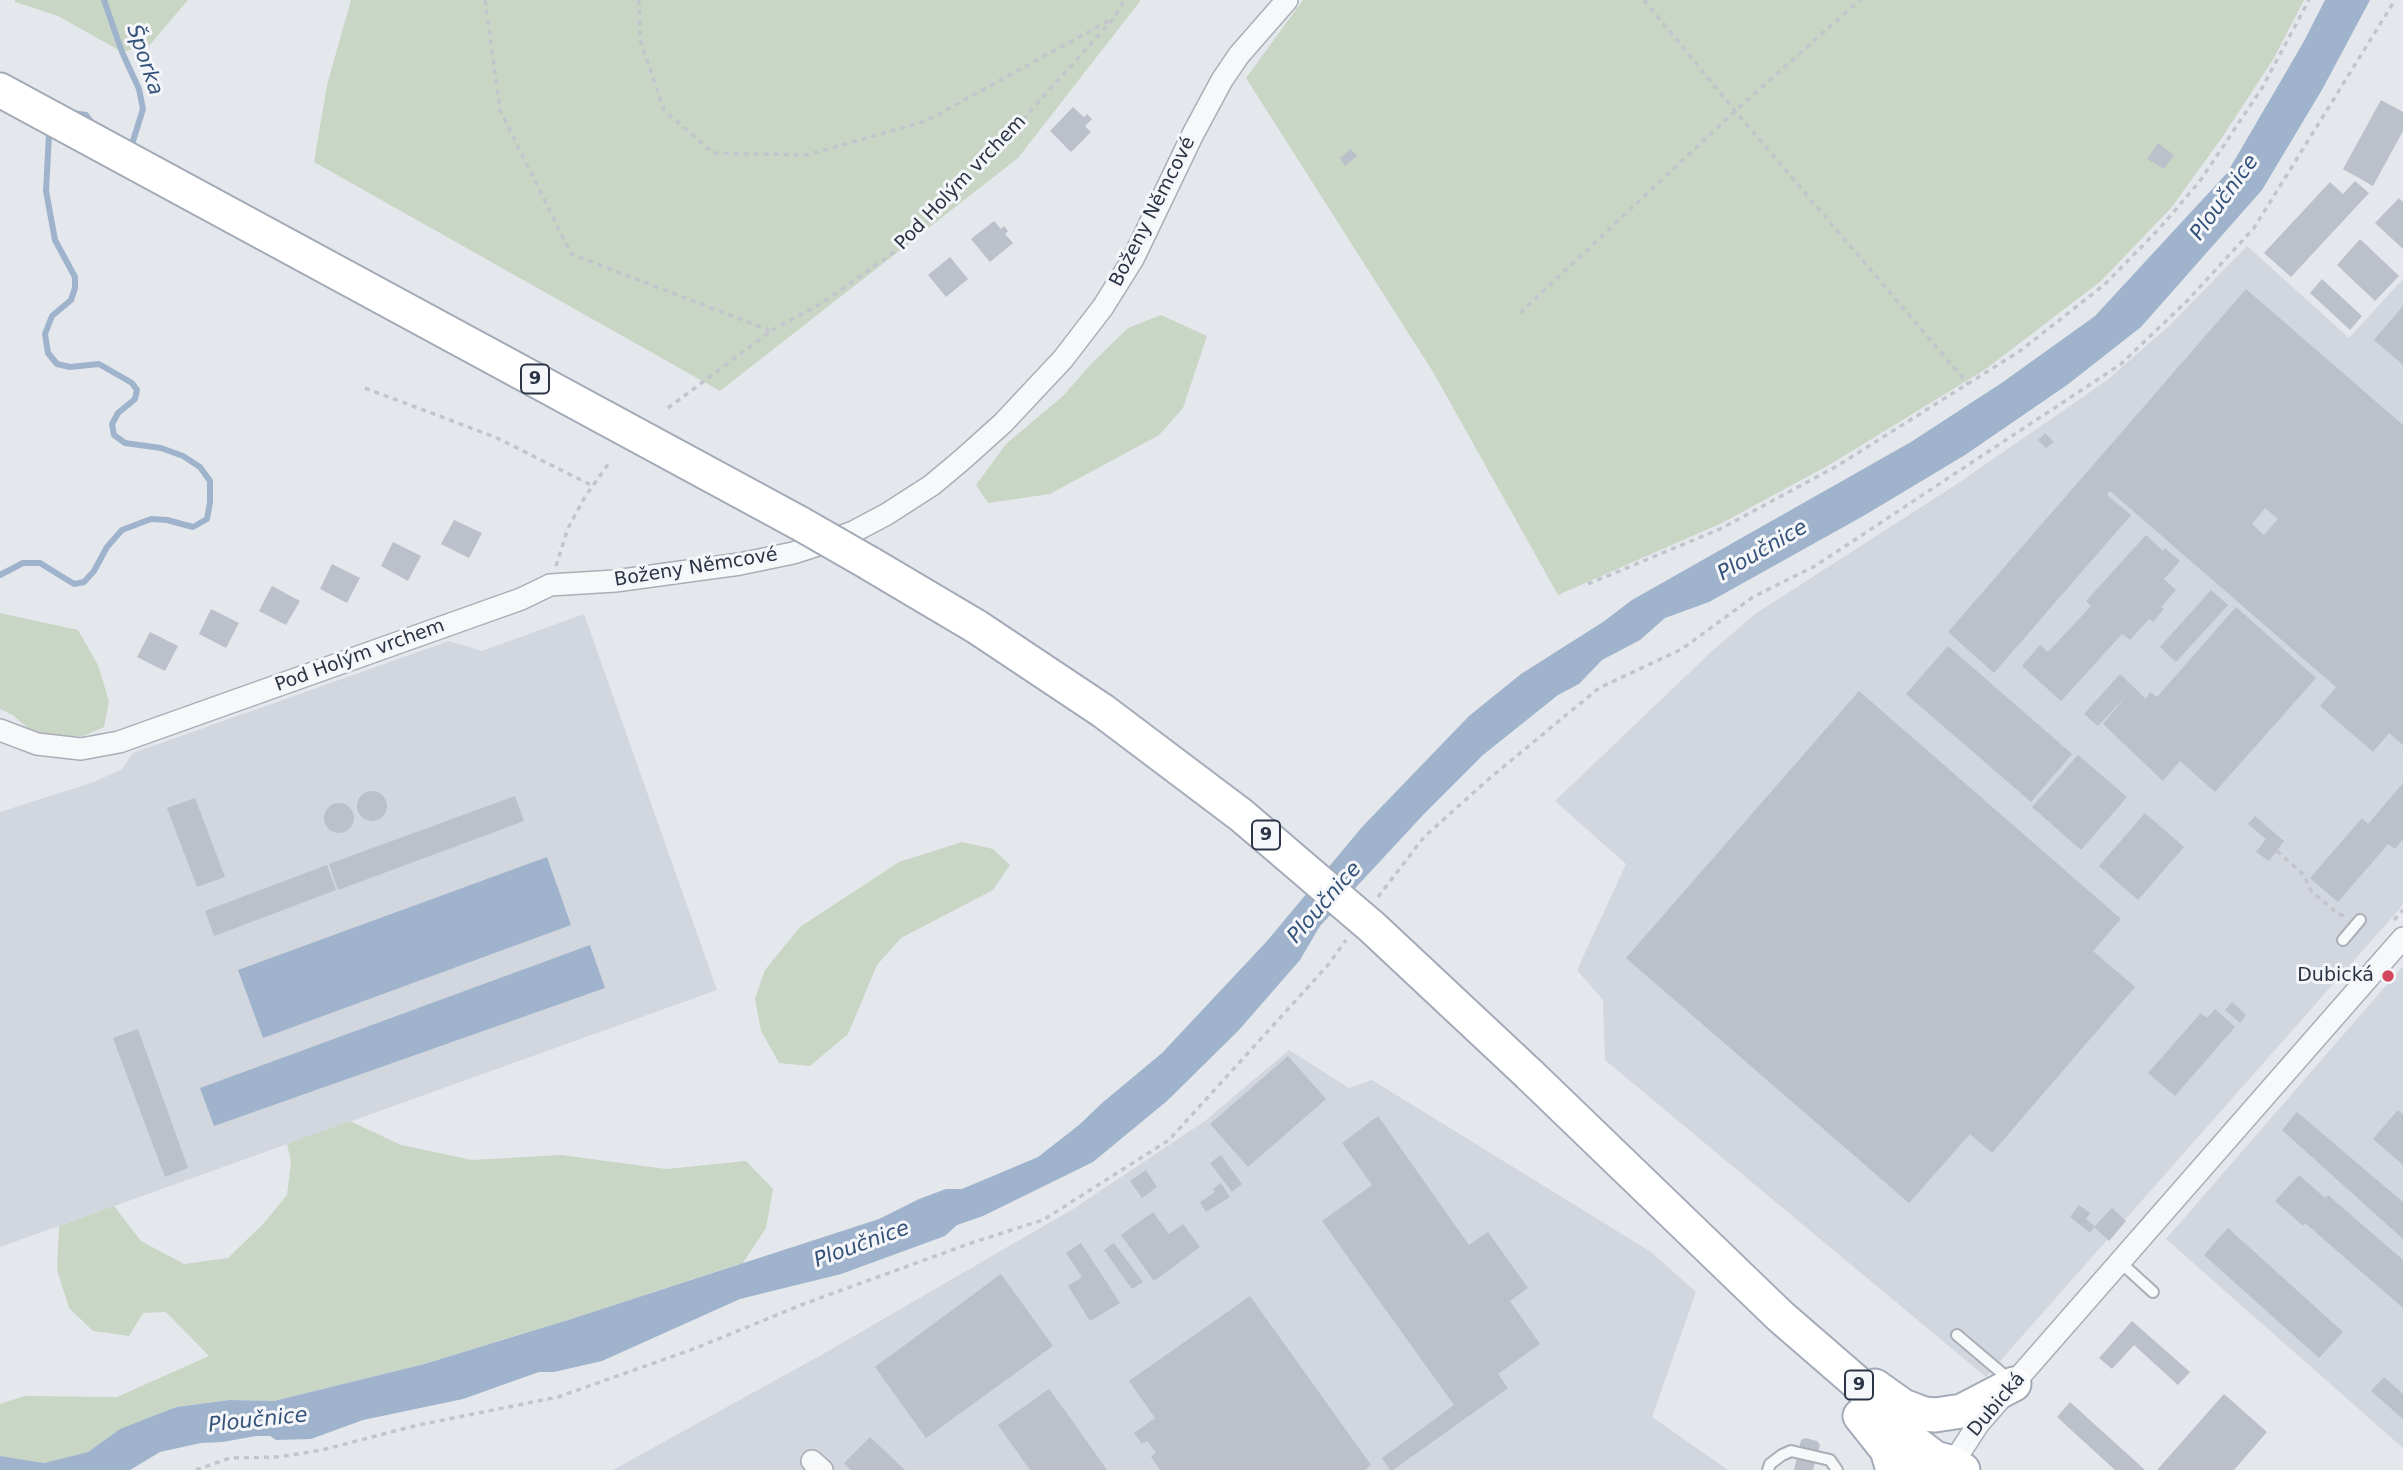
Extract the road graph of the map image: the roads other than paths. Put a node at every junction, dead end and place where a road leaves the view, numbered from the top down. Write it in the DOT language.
graph roads {
  1 [pos="1287,0"];
  2 [pos="4,92"];
  3 [pos="550,585"];
  4 [pos="0,730"];
  5 [pos="2359,921"];
  6 [pos="2397,931"];
  7 [pos="2343,940"];
  8 [pos="2120,1262"];
  9 [pos="2153,1292"];
  10 [pos="1780,1316"];
  11 [pos="1957,1335"];
  12 [pos="2014,1384"];
  13 [pos="1950,1464"];
  14 [pos="1768,1470"];
  15 [pos="1837,1470"];
  16 [pos="1893,1470"];
  17 [pos="1900,1470"];
  1 -- 3 [label="street, Boženy Němcové"];
  2 -- 10 [label="main road, 9, bridge"];
  3 -- 4 [label="street, Pod Holým vrchem"];
  5 -- 7 [label="lane"];
  6 -- 8 [label="street, Dubická"];
  8 -- 9 [label="lane"];
  8 -- 12 [label="street, Dubická"];
  10 -- 12 [label="main road"];
  10 -- 13 [label="main road, 9"];
  10 -- 16 [label="main road, 9"];
  11 -- 12 [label="lane"];
  12 -- 13 [label="street, Dubická"];
  13 -- 17 [label="main road"];
  14 -- 15 [label="lane"];
}
